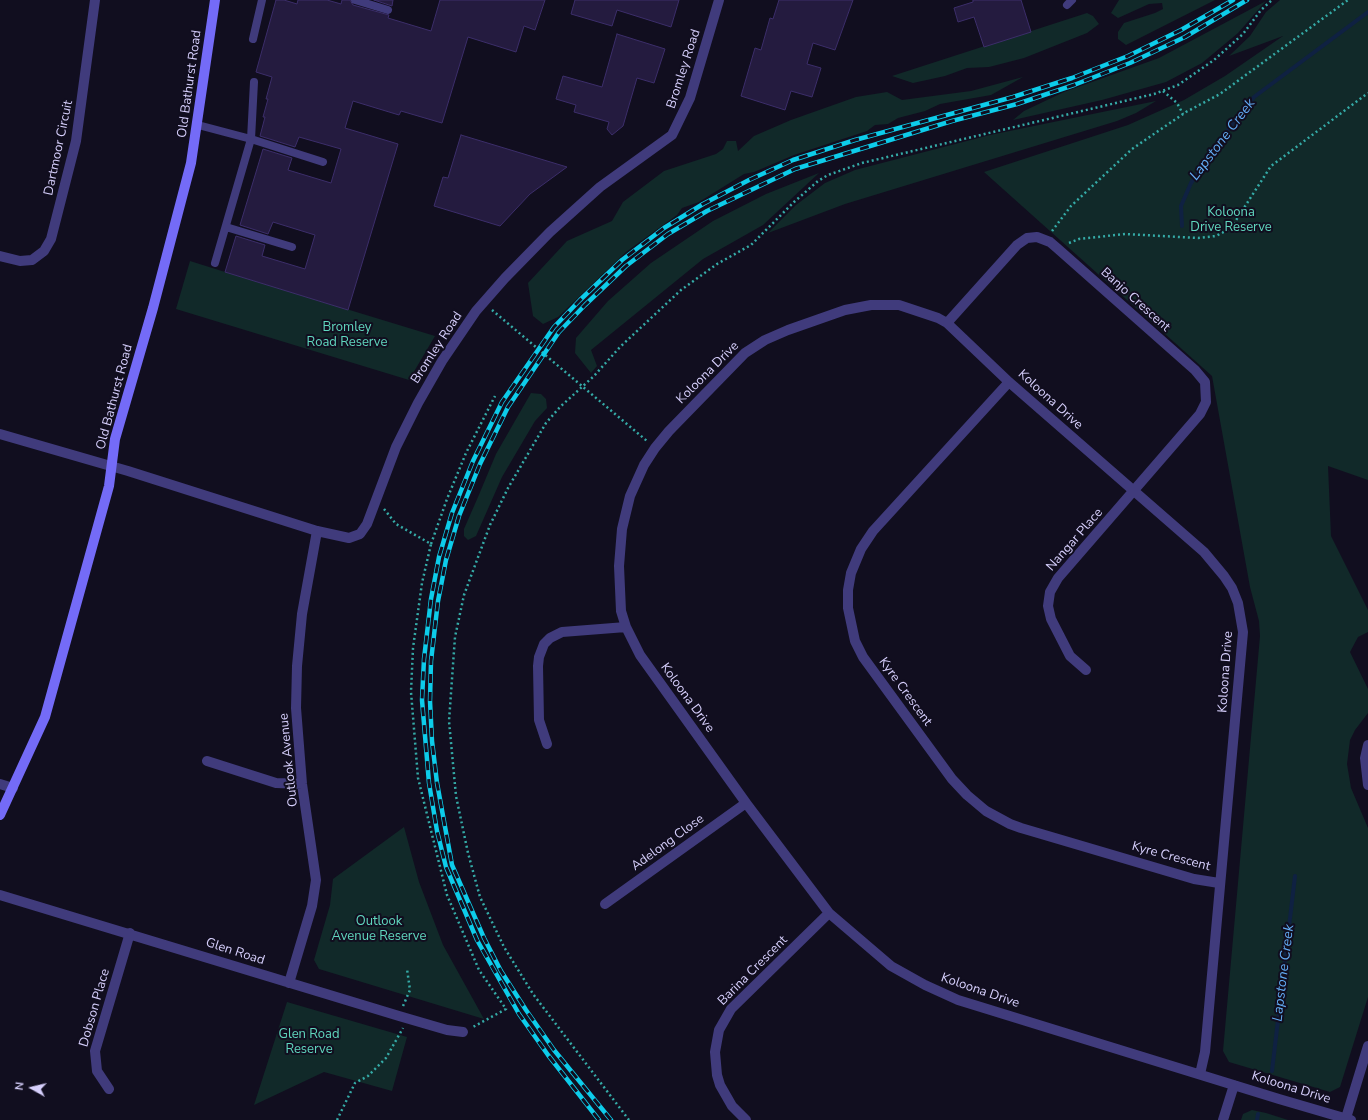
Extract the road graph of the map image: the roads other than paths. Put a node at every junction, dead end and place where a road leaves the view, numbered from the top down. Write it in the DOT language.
graph roads {
  1 [pos="95,0"];
  2 [pos="215,0"];
  3 [pos="262,0"];
  4 [pos="355,0"];
  5 [pos="719,0"];
  6 [pos="388,10"];
  7 [pos="253,39"];
  8 [pos="254,82"];
  9 [pos="198,125"];
  10 [pos="251,139"];
  11 [pos="323,162"];
  12 [pos="226,228"];
  13 [pos="292,248"];
  14 [pos="0,256"];
  15 [pos="215,263"];
  16 [pos="947,323"];
  17 [pos="1009,382"];
  18 [pos="0,434"];
  19 [pos="111,466"];
  20 [pos="1134,492"];
  21 [pos="317,531"];
  22 [pos="626,628"];
  23 [pos="1086,670"];
  24 [pos="547,744"];
  25 [pos="1368,745"];
  26 [pos="207,761"];
  27 [pos="0,784"];
  28 [pos="302,784"];
  29 [pos="1368,785"];
  30 [pos="13,788"];
  31 [pos="746,802"];
  32 [pos="0,815"];
  33 [pos="1219,883"];
  34 [pos="0,894"];
  35 [pos="605,904"];
  36 [pos="829,913"];
  37 [pos="130,933"];
  38 [pos="289,983"];
  39 [pos="463,1032"];
  40 [pos="1368,1046"];
  41 [pos="1200,1074"];
  42 [pos="1234,1085"];
  43 [pos="108,1088"];
  44 [pos="1348,1119"];
  45 [pos="746,1120"];
  46 [pos="1223,1120"];
  1 -- 14 [label="street, Dartmoor Circuit"];
  2 -- 9 [label="main road, Old Bathurst Road"];
  3 -- 7 [label="lane"];
  4 -- 6 [label="lane"];
  5 -- 21 [label="street, Bromley Road"];
  8 -- 10 [label="lane"];
  9 -- 10 [label="lane"];
  9 -- 19 [label="main road, Old Bathurst Road"];
  10 -- 11 [label="lane"];
  10 -- 12 [label="lane"];
  12 -- 13 [label="lane"];
  12 -- 15 [label="lane"];
  16 -- 17 [label="street, Koloona Drive"];
  16 -- 20 [label="street, Banjo Crescent"];
  16 -- 22 [label="street, Koloona Drive"];
  17 -- 20 [label="street, Koloona Drive"];
  17 -- 33 [label="street, Kyre Crescent"];
  18 -- 19 [label="street, Bromley Road"];
  19 -- 21 [label="street, Bromley Road"];
  19 -- 30 [label="main road, Old Bathurst Road"];
  20 -- 23 [label="street, Nangar Place"];
  20 -- 33 [label="street, Koloona Drive"];
  21 -- 28 [label="street, Outlook Avenue"];
  22 -- 24 [label="street"];
  22 -- 31 [label="street, Koloona Drive"];
  25 -- 29 [label="street"];
  26 -- 28 [label="street"];
  27 -- 30 [label="street"];
  28 -- 38 [label="street, Outlook Avenue"];
  30 -- 32 [label="main road, Old Bathurst Road"];
  31 -- 35 [label="street, Adelong Close"];
  31 -- 36 [label="street, Koloona Drive"];
  33 -- 41 [label="street, Koloona Drive"];
  34 -- 37 [label="street, Glen Road"];
  36 -- 41 [label="street, Koloona Drive"];
  36 -- 45 [label="street, Barina Crescent"];
  37 -- 38 [label="street, Glen Road"];
  37 -- 43 [label="street, Dobson Place"];
  38 -- 39 [label="street, Glen Road"];
  40 -- 44 [label="street"];
  41 -- 42 [label="street, Koloona Drive"];
  42 -- 44 [label="street, Koloona Drive"];
  42 -- 46 [label="street"];
}
